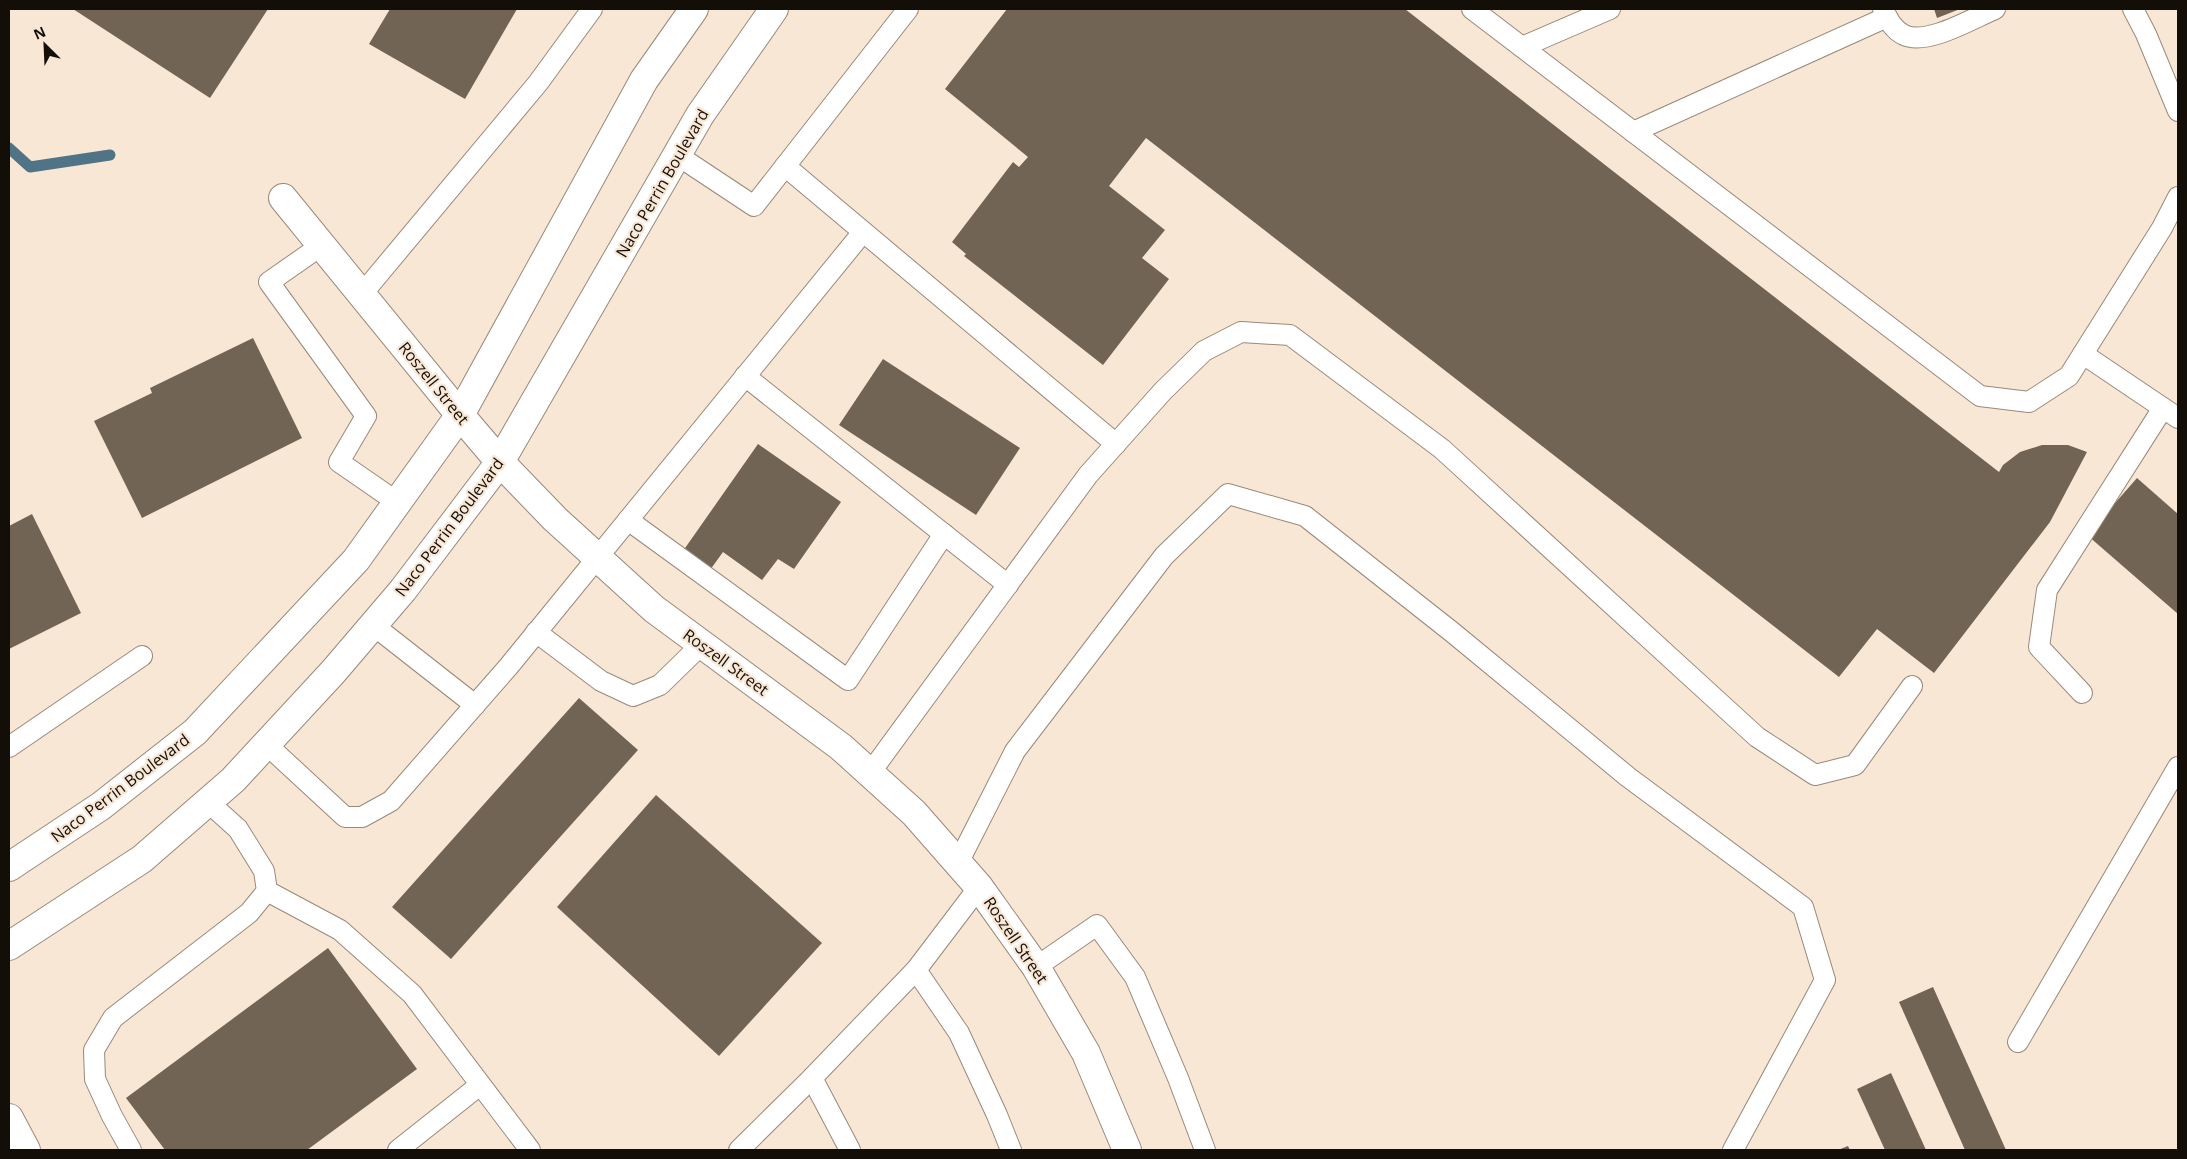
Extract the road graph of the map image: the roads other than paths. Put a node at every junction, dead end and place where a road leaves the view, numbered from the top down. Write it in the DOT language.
graph roads {
  1 [pos="592,9"];
  2 [pos="694,9"];
  3 [pos="774,9"];
  4 [pos="908,9"];
  5 [pos="1472,9"];
  6 [pos="1610,9"];
  7 [pos="1995,9"];
  8 [pos="2134,9"];
  9 [pos="1885,13"];
  10 [pos="1522,47"];
  11 [pos="2178,111"];
  12 [pos="1633,132"];
  13 [pos="677,155"];
  14 [pos="785,166"];
  15 [pos="284,198"];
  16 [pos="2178,198"];
  17 [pos="863,232"];
  18 [pos="322,245"];
  19 [pos="362,294"];
  20 [pos="2083,354"];
  21 [pos="745,376"];
  22 [pos="2171,413"];
  23 [pos="460,415"];
  24 [pos="1116,444"];
  25 [pos="500,462"];
  26 [pos="397,502"];
  27 [pos="628,520"];
  28 [pos="944,534"];
  29 [pos="597,557"];
  30 [pos="1008,585"];
  31 [pos="373,626"];
  32 [pos="536,632"];
  33 [pos="702,644"];
  34 [pos="142,656"];
  35 [pos="1912,686"];
  36 [pos="2082,693"];
  37 [pos="476,705"];
  38 [pos="266,744"];
  39 [pos="9,747"];
  40 [pos="2178,768"];
  41 [pos="870,774"];
  42 [pos="208,802"];
  43 [pos="958,863"];
  44 [pos="9,867"];
  45 [pos="979,887"];
  46 [pos="267,891"];
  47 [pos="9,946"];
  48 [pos="1036,967"];
  49 [pos="916,970"];
  50 [pos="2018,1042"];
  51 [pos="812,1078"];
  52 [pos="480,1084"];
  53 [pos="9,1118"];
  54 [pos="26,1150"];
  55 [pos="131,1150"];
  56 [pos="398,1150"];
  57 [pos="530,1150"];
  58 [pos="739,1150"];
  59 [pos="850,1150"];
  60 [pos="1011,1150"];
  61 [pos="1127,1150"];
  62 [pos="1206,1150"];
  63 [pos="1733,1150"];
  1 -- 19 [label="lane"];
  2 -- 23 [label="main road, Naco Perrin Boulevard"];
  3 -- 13 [label="main road, Naco Perrin Boulevard"];
  4 -- 14 [label="lane"];
  5 -- 10 [label="lane"];
  6 -- 10 [label="lane"];
  7 -- 9 [label="lane"];
  8 -- 11 [label="lane"];
  9 -- 12 [label="lane"];
  10 -- 12 [label="lane"];
  12 -- 20 [label="lane"];
  13 -- 14 [label="lane"];
  13 -- 25 [label="main road, Naco Perrin Boulevard"];
  14 -- 17 [label="lane"];
  15 -- 18 [label="main road, Roszell Street"];
  16 -- 20 [label="lane"];
  17 -- 21 [label="lane"];
  17 -- 24 [label="lane"];
  18 -- 19 [label="main road, Roszell Street"];
  18 -- 26 [label="lane"];
  19 -- 23 [label="main road, Roszell Street"];
  20 -- 22 [label="lane"];
  21 -- 27 [label="lane"];
  21 -- 28 [label="lane"];
  22 -- 36 [label="lane"];
  23 -- 25 [label="main road, Roszell Street"];
  23 -- 26 [label="main road, Naco Perrin Boulevard"];
  24 -- 30 [label="lane"];
  24 -- 35 [label="lane"];
  25 -- 29 [label="main road, Roszell Street"];
  25 -- 31 [label="main road, Naco Perrin Boulevard"];
  26 -- 44 [label="main road, Naco Perrin Boulevard"];
  27 -- 28 [label="lane"];
  27 -- 29 [label="lane"];
  28 -- 30 [label="lane"];
  29 -- 32 [label="lane"];
  29 -- 33 [label="main road, Roszell Street"];
  30 -- 41 [label="lane"];
  31 -- 37 [label="lane"];
  31 -- 38 [label="main road, Naco Perrin Boulevard"];
  32 -- 33 [label="lane"];
  32 -- 37 [label="lane"];
  33 -- 41 [label="main road, Roszell Street"];
  34 -- 39 [label="lane"];
  37 -- 38 [label="lane"];
  38 -- 42 [label="main road, Naco Perrin Boulevard"];
  40 -- 50 [label="lane"];
  41 -- 43 [label="main road, Roszell Street"];
  42 -- 46 [label="lane"];
  42 -- 47 [label="main road, Naco Perrin Boulevard"];
  43 -- 45 [label="main road, Roszell Street"];
  43 -- 63 [label="lane"];
  45 -- 48 [label="main road, Roszell Street"];
  45 -- 49 [label="lane"];
  46 -- 52 [label="lane"];
  46 -- 55 [label="lane"];
  48 -- 61 [label="main road, Roszell Street"];
  48 -- 62 [label="lane"];
  49 -- 51 [label="lane"];
  49 -- 60 [label="lane"];
  51 -- 58 [label="lane"];
  51 -- 59 [label="lane"];
  52 -- 56 [label="lane"];
  52 -- 57 [label="lane"];
  53 -- 54 [label="main road"];
}
